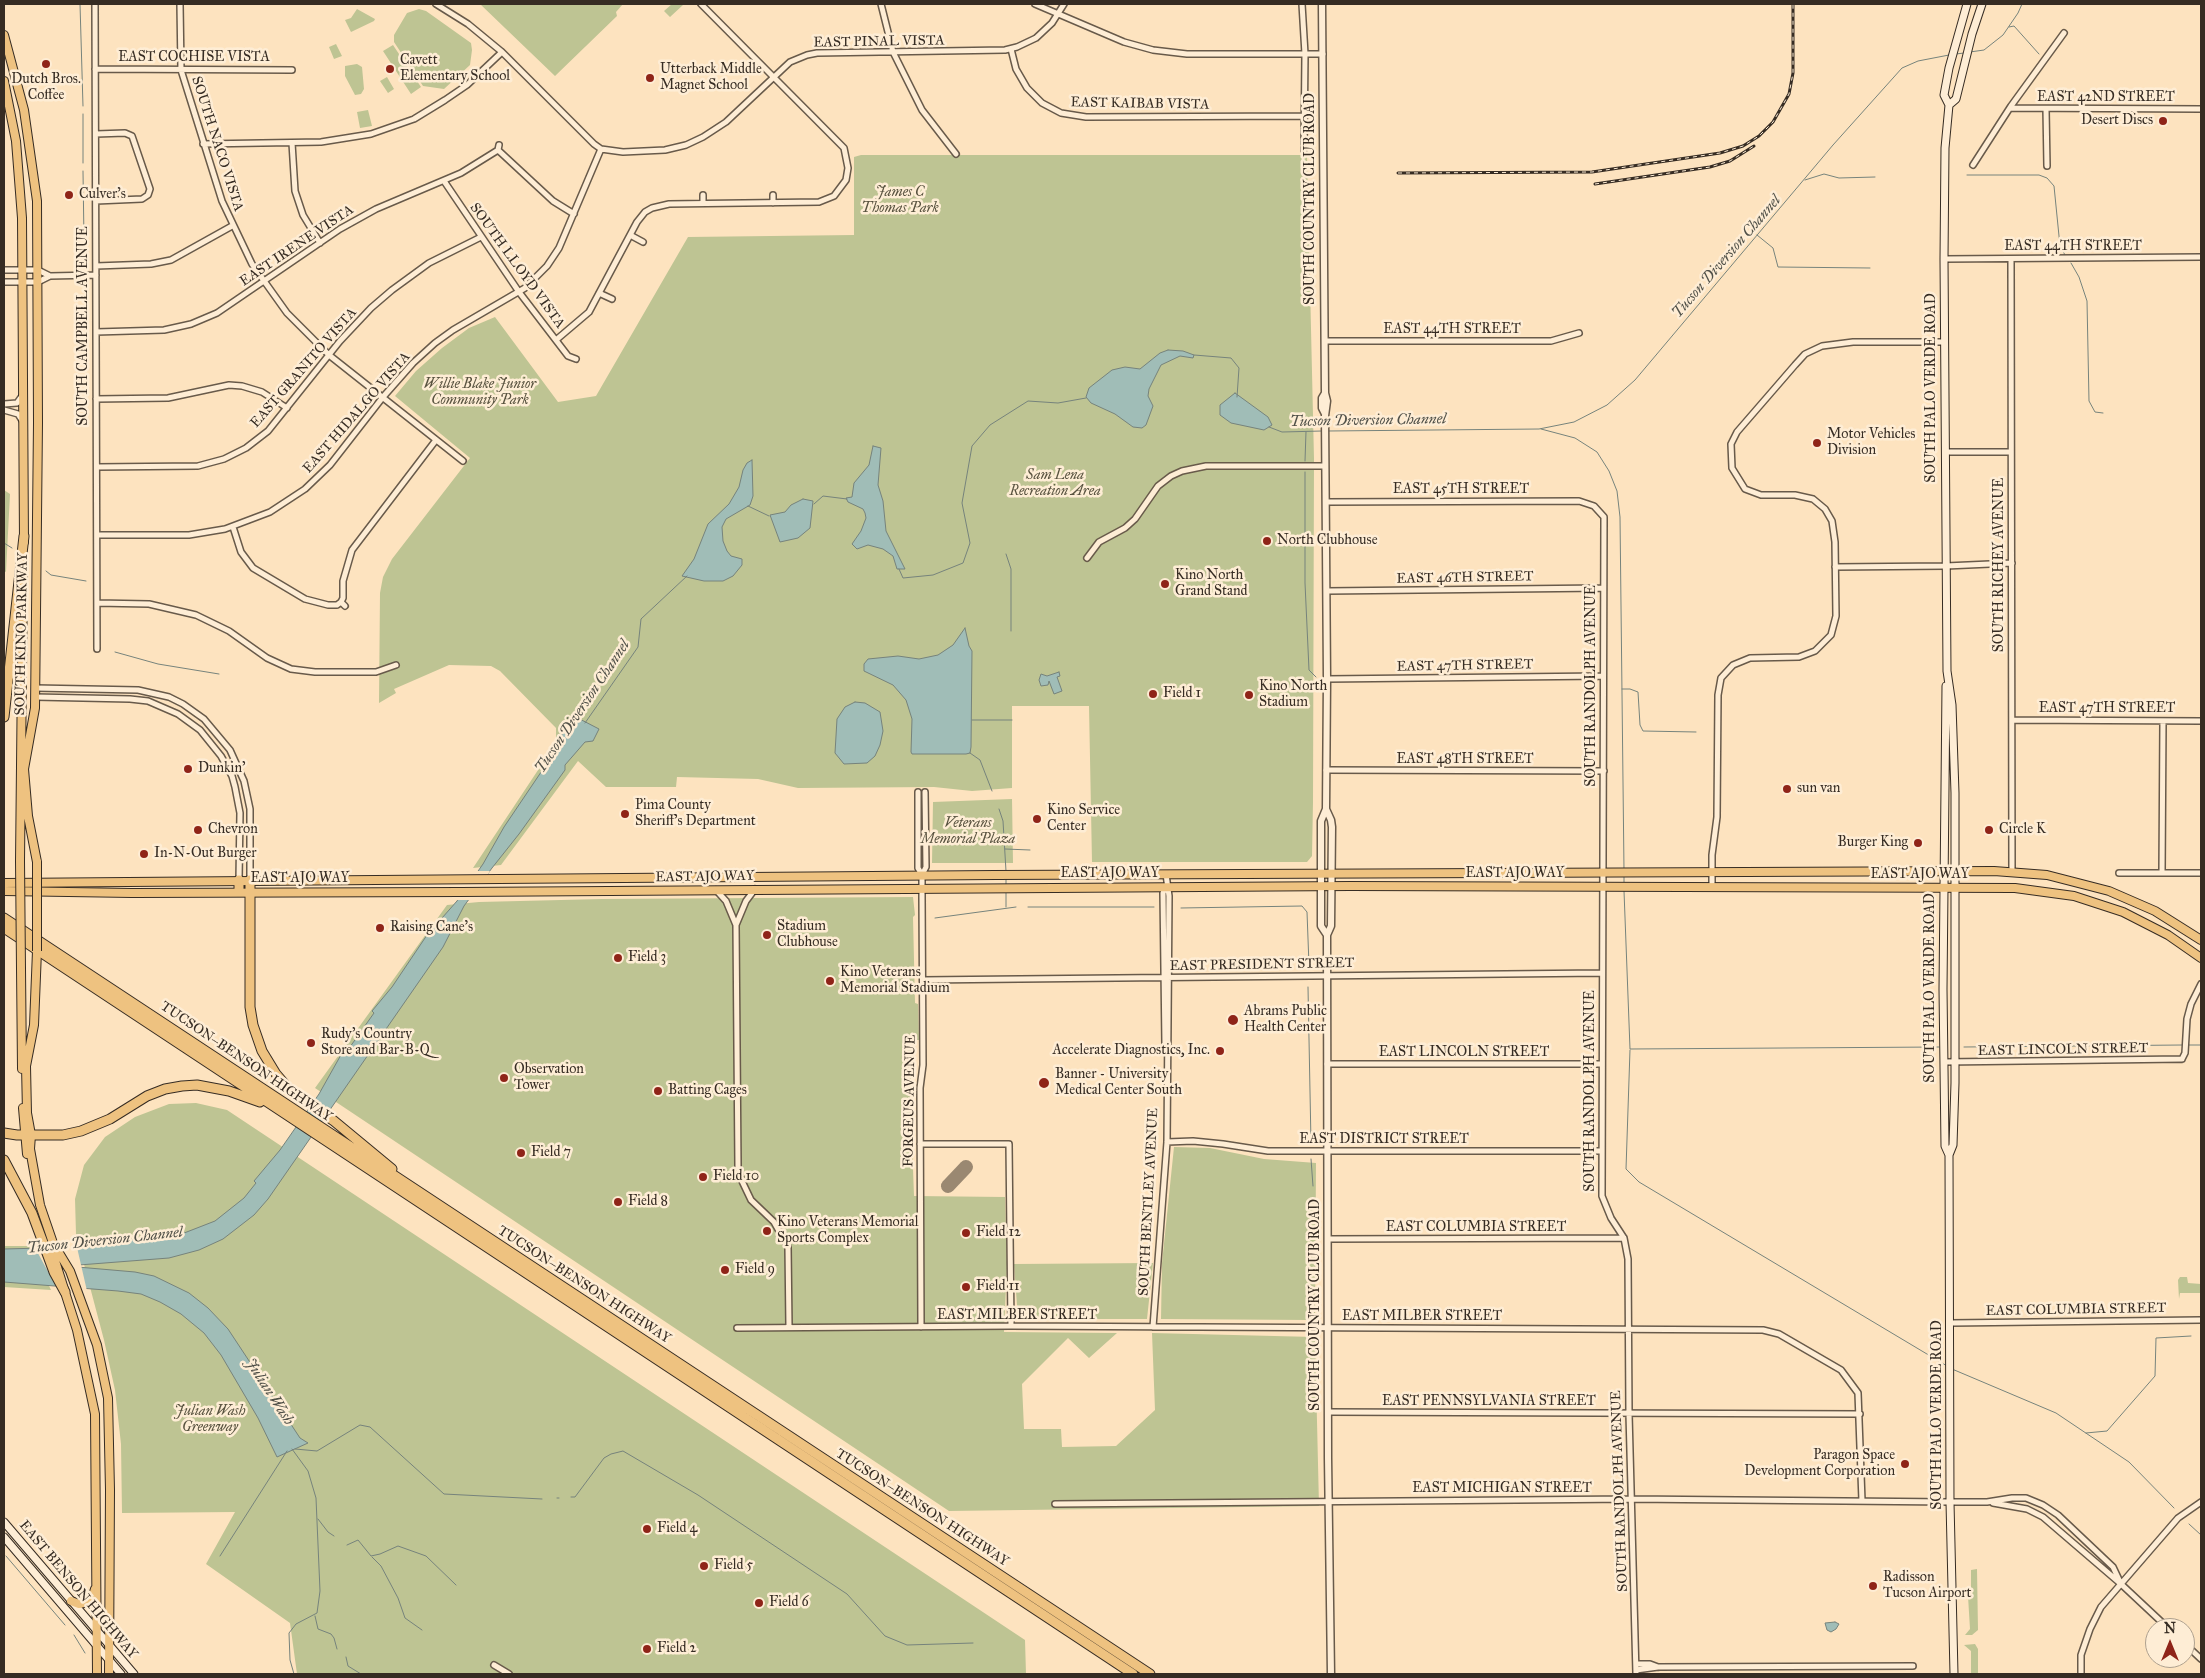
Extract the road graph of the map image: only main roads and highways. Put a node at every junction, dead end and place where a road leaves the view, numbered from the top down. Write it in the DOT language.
graph roads {
  1 [pos="1967,4"];
  2 [pos="1982,4"];
  3 [pos="4,35"];
  4 [pos="8,59"];
  5 [pos="4,81"];
  6 [pos="6,97"];
  7 [pos="1949,105"];
  8 [pos="24,484"];
  9 [pos="37,485"];
  10 [pos="24,536"];
  11 [pos="1947,671"];
  12 [pos="22,688"];
  13 [pos="35,688"];
  14 [pos="21,697"];
  15 [pos="35,697"];
  16 [pos="4,717"];
  17 [pos="1465,872"];
  18 [pos="1944,872"];
  19 [pos="1955,872"];
  20 [pos="618,877"];
  21 [pos="393,879"];
  22 [pos="239,880"];
  23 [pos="250,880"];
  24 [pos="4,882"];
  25 [pos="1465,886"];
  26 [pos="1943,888"];
  27 [pos="1955,888"];
  28 [pos="4,891"];
  29 [pos="618,891"];
  30 [pos="239,892"];
  31 [pos="250,892"];
  32 [pos="393,892"];
  33 [pos="4,918"];
  34 [pos="4,928"];
  35 [pos="2201,940"];
  36 [pos="2201,958"];
  37 [pos="274,1107"];
  38 [pos="297,1118"];
  39 [pos="4,1133"];
  40 [pos="320,1134"];
  41 [pos="27,1135"];
  42 [pos="1949,1155"];
  43 [pos="4,1160"];
  44 [pos="438,1204"];
  45 [pos="49,1243"];
  46 [pos="64,1292"];
  47 [pos="4,1522"];
  48 [pos="4,1537"];
  49 [pos="97,1583"];
  50 [pos="71,1601"];
  51 [pos="97,1632"];
  52 [pos="97,1647"];
  53 [pos="110,1647"];
  54 [pos="109,1661"];
  55 [pos="97,1674"];
  56 [pos="109,1674"];
  57 [pos="120,1674"];
  58 [pos="134,1674"];
  59 [pos="1133,1674"];
  60 [pos="1150,1674"];
  61 [pos="1954,1674"];
  1 -- 7 [label="main road, SOUTH PALO VERDE ROAD"];
  2 -- 7 [label="main road, SOUTH PALO VERDE ROAD"];
  3 -- 4 [label="main road, SOUTH KINO PARKWAY"];
  4 -- 9 [label="main road, SOUTH KINO PARKWAY"];
  5 -- 6 [label="main road, SOUTH KINO PARKWAY"];
  6 -- 8 [label="main road, SOUTH KINO PARKWAY"];
  7 -- 11 [label="main road, SOUTH PALO VERDE ROAD"];
  8 -- 9 [label="main road"];
  8 -- 10 [label="main road, SOUTH KINO PARKWAY"];
  9 -- 13 [label="main road, SOUTH KINO PARKWAY"];
  10 -- 12 [label="main road, SOUTH KINO PARKWAY"];
  10 -- 16 [label="highway"];
  11 -- 18 [label="main road, SOUTH PALO VERDE ROAD"];
  11 -- 19 [label="main road, SOUTH PALO VERDE ROAD"];
  12 -- 13 [label="main road"];
  12 -- 14 [label="main road, SOUTH KINO PARKWAY"];
  13 -- 15 [label="main road, SOUTH KINO PARKWAY"];
  14 -- 15 [label="main road"];
  14 -- 41 [label="main road, SOUTH KINO PARKWAY, bridge"];
  15 -- 41 [label="main road, SOUTH KINO PARKWAY, bridge"];
  17 -- 18 [label="main road, EAST AJO WAY"];
  17 -- 20 [label="main road, EAST AJO WAY"];
  17 -- 25 [label="main road"];
  18 -- 19 [label="main road, EAST AJO WAY"];
  18 -- 26 [label="main road, SOUTH PALO VERDE ROAD"];
  19 -- 27 [label="main road, SOUTH PALO VERDE ROAD"];
  19 -- 35 [label="main road, EAST AJO WAY"];
  20 -- 21 [label="main road, EAST AJO WAY"];
  20 -- 29 [label="main road"];
  21 -- 23 [label="main road, EAST AJO WAY"];
  21 -- 32 [label="main road"];
  22 -- 23 [label="main road, EAST AJO WAY"];
  22 -- 24 [label="main road, EAST AJO WAY"];
  22 -- 30 [label="highway"];
  23 -- 31 [label="highway"];
  25 -- 26 [label="main road, EAST AJO WAY"];
  25 -- 29 [label="main road, EAST AJO WAY"];
  26 -- 27 [label="main road, EAST AJO WAY"];
  26 -- 42 [label="main road, SOUTH PALO VERDE ROAD"];
  27 -- 36 [label="main road, EAST AJO WAY"];
  27 -- 42 [label="main road, SOUTH PALO VERDE ROAD"];
  28 -- 30 [label="main road, EAST AJO WAY"];
  29 -- 32 [label="main road, EAST AJO WAY"];
  30 -- 31 [label="main road, EAST AJO WAY"];
  31 -- 32 [label="main road, EAST AJO WAY"];
  31 -- 44 [label="highway"];
  33 -- 38 [label="highway, TUCSON–BENSON HIGHWAY"];
  34 -- 37 [label="highway, TUCSON–BENSON HIGHWAY"];
  37 -- 38 [label="highway, TUCSON–BENSON HIGHWAY"];
  37 -- 41 [label="highway"];
  38 -- 40 [label="highway, TUCSON–BENSON HIGHWAY"];
  39 -- 41 [label="highway"];
  40 -- 44 [label="highway, TUCSON–BENSON HIGHWAY"];
  40 -- 59 [label="highway, TUCSON–BENSON HIGHWAY"];
  41 -- 45 [label="main road, SOUTH KINO PARKWAY"];
  42 -- 61 [label="main road, SOUTH PALO VERDE ROAD"];
  43 -- 45 [label="highway"];
  44 -- 60 [label="highway, TUCSON–BENSON HIGHWAY"];
  45 -- 46 [label="highway"];
  45 -- 53 [label="main road, SOUTH KINO PARKWAY"];
  46 -- 49 [label="main road"];
  47 -- 50 [label="main road, EAST BENSON HIGHWAY"];
  48 -- 52 [label="main road, EAST BENSON HIGHWAY"];
  49 -- 50 [label="main road"];
  49 -- 51 [label="main road"];
  50 -- 51 [label="main road, EAST BENSON HIGHWAY"];
  51 -- 52 [label="main road"];
  51 -- 53 [label="main road, EAST BENSON HIGHWAY"];
  52 -- 54 [label="main road, EAST BENSON HIGHWAY"];
  52 -- 55 [label="main road"];
  53 -- 54 [label="main road"];
  53 -- 58 [label="main road, EAST BENSON HIGHWAY"];
  54 -- 56 [label="main road"];
  54 -- 57 [label="main road, EAST BENSON HIGHWAY"];
}
